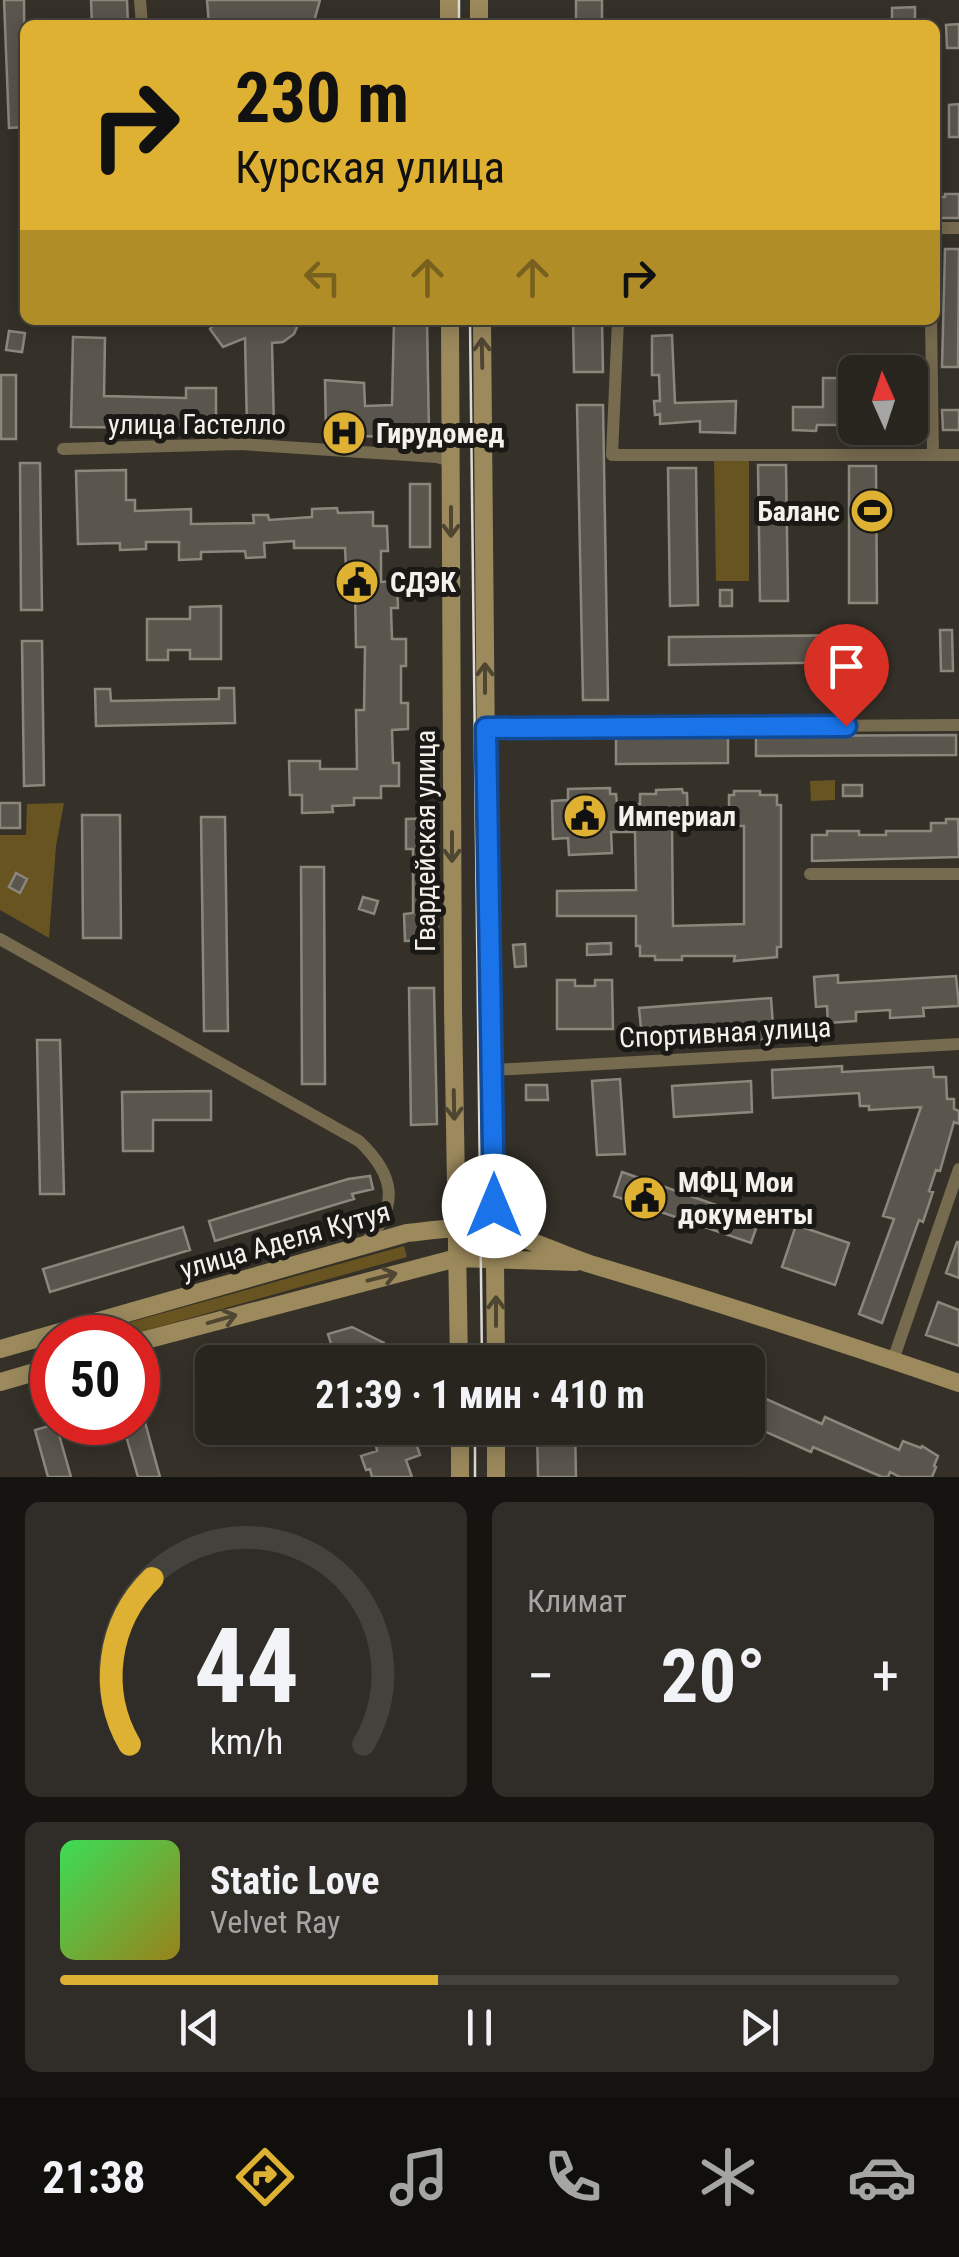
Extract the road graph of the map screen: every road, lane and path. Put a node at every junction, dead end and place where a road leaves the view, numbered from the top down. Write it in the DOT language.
graph roads {
  1 [pos="450,325"];
  2 [pos="482,325"];
  3 [pos="618,325"];
  4 [pos="931,325"];
  5 [pos="63,449"];
  6 [pos="933,455"];
  7 [pos="959,455"];
  8 [pos="451,461"];
  9 [pos="959,725"];
  10 [pos="486,728"];
  11 [pos="810,874"];
  12 [pos="959,874"];
  13 [pos="0,939"];
  14 [pos="959,1044"];
  15 [pos="494,1070"];
  16 [pos="959,1169"];
  17 [pos="456,1228"];
  18 [pos="494,1230"];
  19 [pos="363,1245"];
  20 [pos="457,1258"];
  21 [pos="496,1259"];
  22 [pos="586,1262"];
  23 [pos="160,1336"];
  24 [pos="24,1343"];
  25 [pos="459,1345"];
  26 [pos="496,1345"];
  27 [pos="0,1349"];
  28 [pos="893,1360"];
  29 [pos="30,1362"];
  30 [pos="30,1373"];
  31 [pos="0,1382"];
  32 [pos="959,1383"];
  33 [pos="460,1445"];
  34 [pos="496,1445"];
  35 [pos="460,1477"];
  36 [pos="496,1477"];
  1 -- 8 [label="main road, Гвардейская улица"];
  10 -- 2 [label="main road, one-way"];
  3 -- 6 [label="street"];
  4 -- 6 [label="street"];
  5 -- 8 [label="street, улица Гастелло"];
  6 -- 7 [label="street"];
  8 -- 17 [label="main road, Гвардейская улица, one-way"];
  9 -- 10 [label="street"];
  10 -- 15 [label="main road"];
  11 -- 12 [label="street"];
  13 -- 19 [label="street"];
  14 -- 15 [label="street, Спортивная улица"];
  15 -- 18 [label="main road"];
  16 -- 28 [label="street"];
  17 -- 18 [label="main road, улица Аделя Кутуя"];
  17 -- 19 [label="main road, улица Аделя Кутуя"];
  17 -- 20 [label="main road, Гвардейская улица"];
  18 -- 21 [label="main road"];
  18 -- 22 [label="main road, улица Аделя Кутуя"];
  19 -- 24 [label="main road, улица Аделя Кутуя"];
  20 -- 21 [label="main road, улица Аделя Кутуя"];
  23 -- 20 [label="main road, улица Аделя Кутуя, one-way"];
  20 -- 25 [label="main road, Гвардейская улица"];
  21 -- 22 [label="main road, улица Аделя Кутуя"];
  26 -- 21 [label="main road, one-way"];
  22 -- 28 [label="main road, улица Аделя Кутуя"];
  24 -- 27 [label="main road, улица Аделя Кутуя"];
  24 -- 29 [label="main road"];
  28 -- 32 [label="main road, улица Аделя Кутуя"];
  30 -- 31 [label="main road"];
  33 -- 35 [label="main road"];
  34 -- 36 [label="main road"];
}
